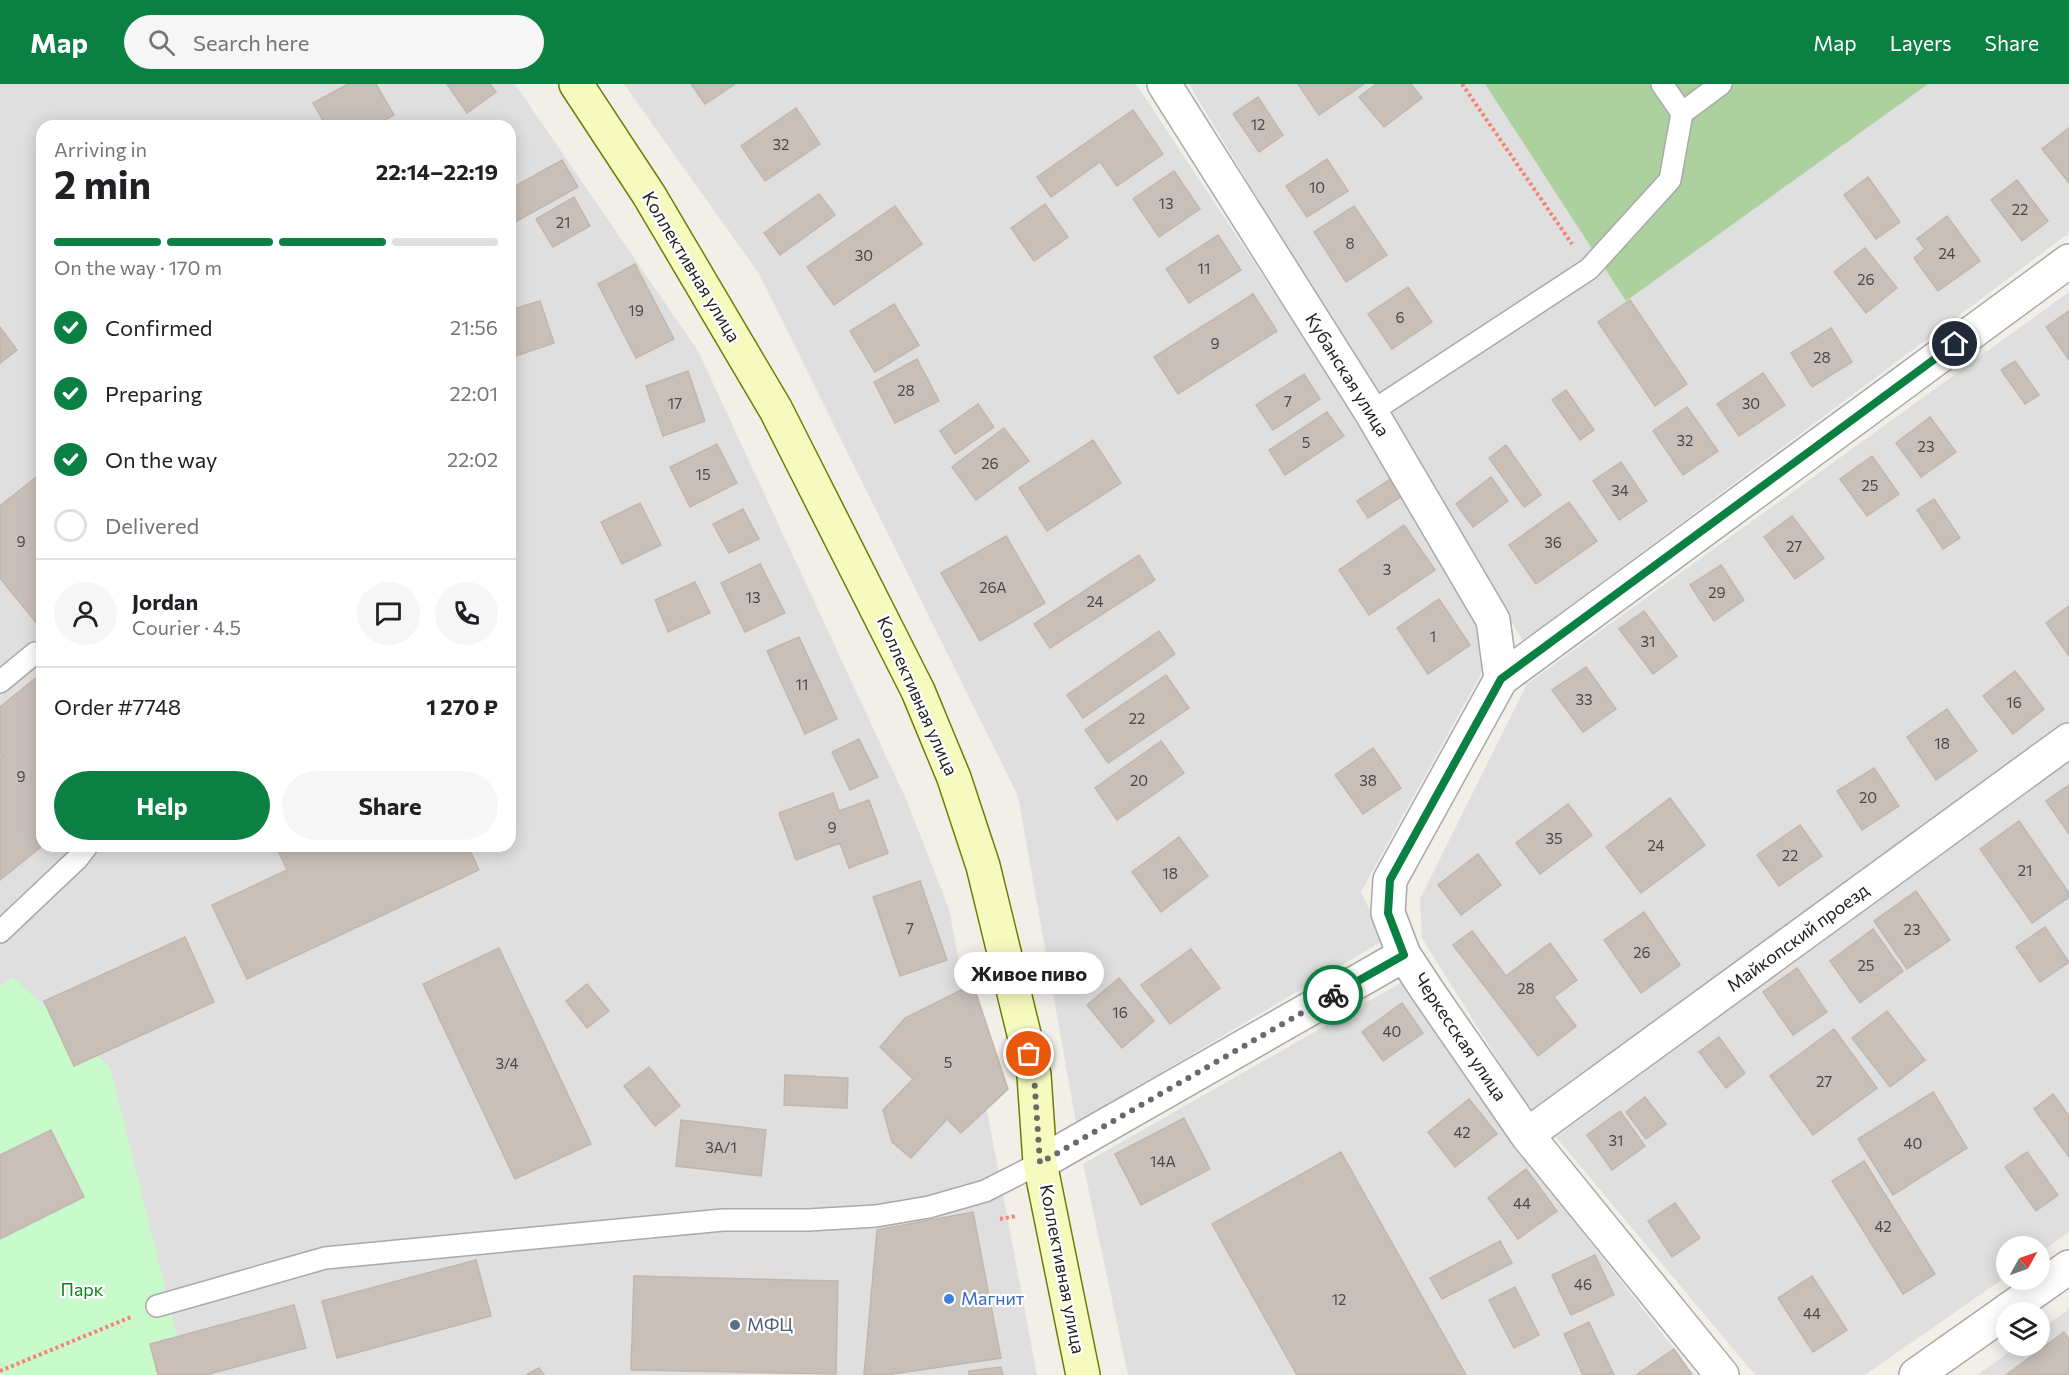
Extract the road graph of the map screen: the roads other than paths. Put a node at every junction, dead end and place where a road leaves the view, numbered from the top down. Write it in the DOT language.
graph roads {
  1 [pos="576,84"];
  2 [pos="1164,84"];
  3 [pos="1662,84"];
  4 [pos="1721,84"];
  5 [pos="1682,113"];
  6 [pos="2069,261"];
  7 [pos="1371,412"];
  8 [pos="35,652"];
  9 [pos="1501,679"];
  10 [pos="0,682"];
  11 [pos="2069,740"];
  12 [pos="82,852"];
  13 [pos="0,932"];
  14 [pos="1404,955"];
  15 [pos="1527,1135"];
  16 [pos="1040,1163"];
  17 [pos="2069,1267"];
  18 [pos="157,1306"];
  19 [pos="1083,1375"];
  20 [pos="1722,1375"];
  21 [pos="1916,1375"];
  1 -- 16 [label="street, Коллективная улица"];
  2 -- 7 [label="street, Кубанская улица"];
  3 -- 5 [label="lane"];
  4 -- 5 [label="lane"];
  5 -- 7 [label="lane"];
  6 -- 9 [label="street, Черкесская улица"];
  7 -- 9 [label="street, Кубанская улица"];
  8 -- 10 [label="lane"];
  9 -- 14 [label="street, Черкесская улица"];
  11 -- 15 [label="street, Майкопский проезд"];
  12 -- 13 [label="lane"];
  14 -- 15 [label="street, Черкесская улица"];
  14 -- 16 [label="street"];
  15 -- 20 [label="street, Черкесская улица"];
  16 -- 18 [label="lane"];
  16 -- 19 [label="street, Коллективная улица"];
  17 -- 21 [label="street"];
}
